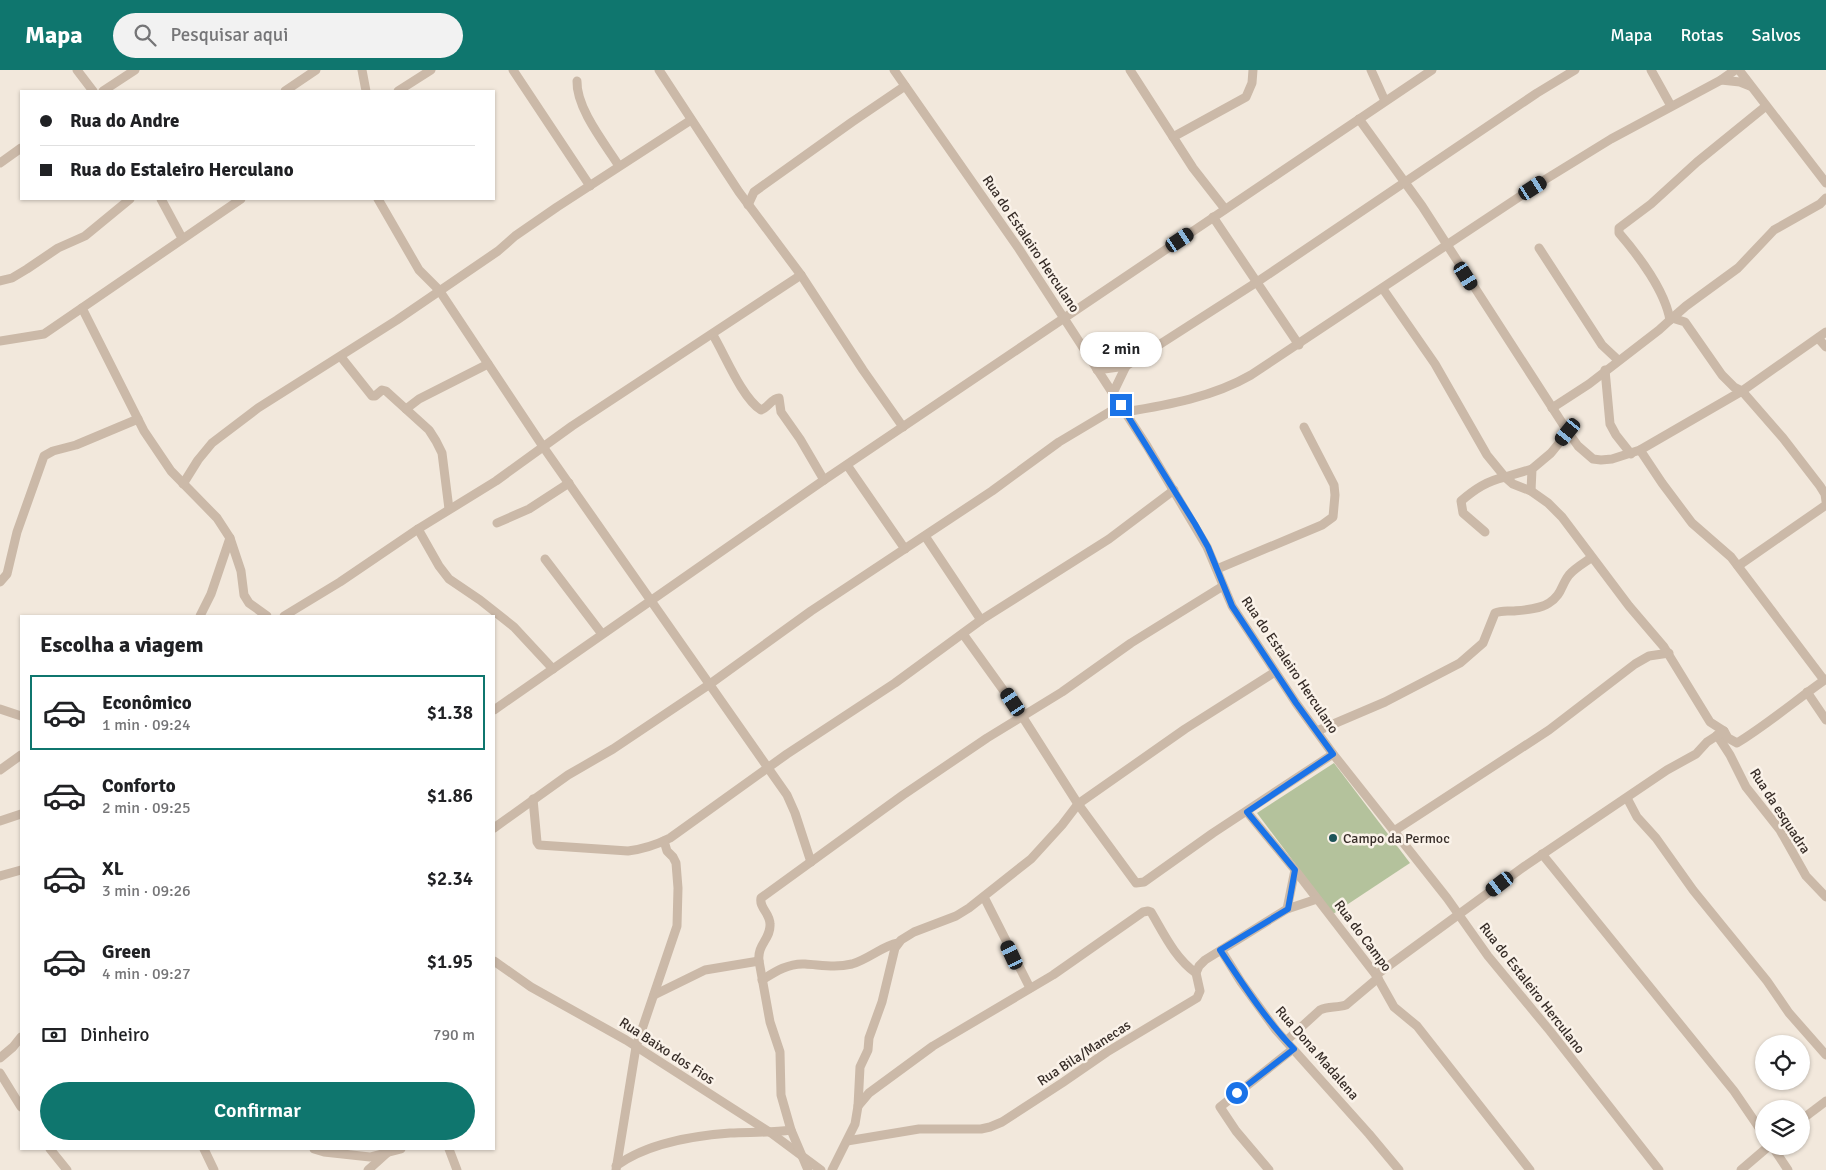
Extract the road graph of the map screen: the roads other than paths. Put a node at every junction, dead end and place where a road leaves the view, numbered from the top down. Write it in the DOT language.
graph roads {
  1 [pos="77,70"];
  2 [pos="135,70"];
  3 [pos="316,70"];
  4 [pos="362,70"];
  5 [pos="432,70"];
  6 [pos="513,70"];
  7 [pos="659,70"];
  8 [pos="906,70"];
  9 [pos="1130,70"];
  10 [pos="1253,70"];
  11 [pos="1371,70"];
  12 [pos="1432,70"];
  13 [pos="1576,70"];
  14 [pos="1651,70"];
  15 [pos="1737,70"];
  16 [pos="896,72"];
  17 [pos="1562,73"];
  18 [pos="1721,80"];
  19 [pos="577,82"];
  20 [pos="905,86"];
  21 [pos="1750,86"];
  22 [pos="92,90"];
  23 [pos="105,90"];
  24 [pos="286,90"];
  25 [pos="366,90"];
  26 [pos="400,90"];
  27 [pos="1385,101"];
  28 [pos="1671,106"];
  29 [pos="1766,106"];
  30 [pos="1359,119"];
  31 [pos="691,120"];
  32 [pos="1173,137"];
  33 [pos="20,149"];
  34 [pos="0,163"];
  35 [pos="619,166"];
  36 [pos="1405,181"];
  37 [pos="1826,183"];
  38 [pos="590,186"];
  39 [pos="739,192"];
  40 [pos="754,192"];
  41 [pos="1826,198"];
  42 [pos="129,200"];
  43 [pos="162,200"];
  44 [pos="239,200"];
  45 [pos="379,200"];
  46 [pos="748,205"];
  47 [pos="1225,209"];
  48 [pos="1213,217"];
  49 [pos="182,238"];
  50 [pos="1447,245"];
  51 [pos="1539,248"];
  52 [pos="801,275"];
  53 [pos="0,281"];
  54 [pos="1256,282"];
  55 [pos="1383,289"];
  56 [pos="439,290"];
  57 [pos="1686,306"];
  58 [pos="82,308"];
  59 [pos="1065,317"];
  60 [pos="1673,317"];
  61 [pos="1685,322"];
  62 [pos="1826,332"];
  63 [pos="713,335"];
  64 [pos="1818,338"];
  65 [pos="0,341"];
  66 [pos="1299,344"];
  67 [pos="1826,348"];
  68 [pos="340,357"];
  69 [pos="1618,360"];
  70 [pos="488,364"];
  71 [pos="1126,366"];
  72 [pos="1098,370"];
  73 [pos="1605,370"];
  74 [pos="1742,391"];
  75 [pos="1113,393"];
  76 [pos="1123,408"];
  77 [pos="1552,408"];
  78 [pos="406,409"];
  79 [pos="138,419"];
  80 [pos="904,427"];
  81 [pos="1304,427"];
  82 [pos="1568,432"];
  83 [pos="544,448"];
  84 [pos="1640,450"];
  85 [pos="1631,454"];
  86 [pos="847,465"];
  87 [pos="1532,469"];
  88 [pos="1506,477"];
  89 [pos="824,480"];
  90 [pos="183,484"];
  91 [pos="569,484"];
  92 [pos="1174,490"];
  93 [pos="1531,491"];
  94 [pos="1826,500"];
  95 [pos="1826,505"];
  96 [pos="449,509"];
  97 [pos="497,523"];
  98 [pos="418,529"];
  99 [pos="1485,532"];
  100 [pos="924,536"];
  101 [pos="230,538"];
  102 [pos="905,549"];
  103 [pos="1592,558"];
  104 [pos="545,559"];
  105 [pos="1738,566"];
  106 [pos="1217,569"];
  107 [pos="0,582"];
  108 [pos="1223,586"];
  109 [pos="652,601"];
  110 [pos="200,615"];
  111 [pos="266,615"];
  112 [pos="286,615"];
  113 [pos="981,620"];
  114 [pos="602,634"];
  115 [pos="963,634"];
  116 [pos="1669,653"];
  117 [pos="552,669"];
  118 [pos="1275,672"];
  119 [pos="1825,680"];
  120 [pos="710,684"];
  121 [pos="1807,692"];
  122 [pos="0,709"];
  123 [pos="495,709"];
  124 [pos="20,716"];
  125 [pos="1022,716"];
  126 [pos="1826,720"];
  127 [pos="1710,722"];
  128 [pos="1317,731"];
  129 [pos="1718,735"];
  130 [pos="1333,754"];
  131 [pos="20,756"];
  132 [pos="768,767"];
  133 [pos="0,770"];
  134 [pos="1627,798"];
  135 [pos="533,799"];
  136 [pos="1078,804"];
  137 [pos="1247,812"];
  138 [pos="20,814"];
  139 [pos="0,821"];
  140 [pos="495,827"];
  141 [pos="1394,832"];
  142 [pos="664,842"];
  143 [pos="1542,854"];
  144 [pos="811,862"];
  145 [pos="20,870"];
  146 [pos="1295,870"];
  147 [pos="0,876"];
  148 [pos="984,897"];
  149 [pos="1826,897"];
  150 [pos="1317,899"];
  151 [pos="1288,909"];
  152 [pos="1459,916"];
  153 [pos="898,943"];
  154 [pos="1220,950"];
  155 [pos="759,961"];
  156 [pos="495,962"];
  157 [pos="1196,973"];
  158 [pos="1377,976"];
  159 [pos="762,980"];
  160 [pos="1030,988"];
  161 [pos="654,995"];
  162 [pos="20,1038"];
  163 [pos="1286,1041"];
  164 [pos="636,1047"];
  165 [pos="1294,1049"];
  166 [pos="1826,1055"];
  167 [pos="0,1058"];
  168 [pos="0,1073"];
  169 [pos="1826,1100"];
  170 [pos="20,1105"];
  171 [pos="858,1106"];
  172 [pos="1810,1113"];
  173 [pos="1755,1122"];
  174 [pos="791,1130"];
  175 [pos="771,1133"];
  176 [pos="847,1141"];
  177 [pos="51,1150"];
  178 [pos="60,1150"];
  179 [pos="204,1150"];
  180 [pos="317,1150"];
  181 [pos="398,1150"];
  182 [pos="449,1150"];
  183 [pos="360,1152"];
  184 [pos="387,1153"];
  185 [pos="802,1155"];
  186 [pos="1759,1155"];
  187 [pos="1777,1155"];
  188 [pos="57,1158"];
  189 [pos="836,1167"];
  190 [pos="614,1168"];
  191 [pos="67,1170"];
  192 [pos="214,1170"];
  193 [pos="368,1170"];
  194 [pos="456,1170"];
  195 [pos="808,1170"];
  196 [pos="821,1170"];
  197 [pos="1269,1170"];
  198 [pos="1399,1170"];
  199 [pos="1530,1170"];
  200 [pos="1659,1170"];
  201 [pos="1741,1170"];
  202 [pos="1788,1170"];
  1 -- 22 [label="street"];
  2 -- 23 [label="street"];
  3 -- 24 [label="street"];
  4 -- 25 [label="street"];
  5 -- 26 [label="street"];
  6 -- 38 [label="street"];
  7 -- 31 [label="street"];
  8 -- 16 [label="street"];
  9 -- 32 [label="street"];
  10 -- 32 [label="street"];
  11 -- 27 [label="street"];
  12 -- 27 [label="street"];
  13 -- 17 [label="street"];
  14 -- 28 [label="street"];
  15 -- 18 [label="street"];
  15 -- 21 [label="street"];
  16 -- 20 [label="street, Rua do Estaleiro Herculano"];
  17 -- 36 [label="street"];
  18 -- 21 [label="street"];
  18 -- 28 [label="street"];
  19 -- 35 [label="street"];
  20 -- 40 [label="street"];
  20 -- 59 [label="street, Rua do Estaleiro Herculano"];
  21 -- 29 [label="street"];
  27 -- 30 [label="street"];
  28 -- 50 [label="street"];
  29 -- 37 [label="street"];
  29 -- 60 [label="street"];
  30 -- 36 [label="street"];
  30 -- 47 [label="street"];
  31 -- 35 [label="street"];
  31 -- 39 [label="street"];
  32 -- 47 [label="street"];
  33 -- 34 [label="street"];
  35 -- 38 [label="street"];
  36 -- 50 [label="street"];
  36 -- 54 [label="street"];
  38 -- 56 [label="street"];
  39 -- 40 [label="street"];
  39 -- 46 [label="street"];
  40 -- 46 [label="street"];
  41 -- 57 [label="street"];
  42 -- 53 [label="street"];
  43 -- 49 [label="street"];
  44 -- 49 [label="street"];
  45 -- 56 [label="street"];
  46 -- 52 [label="street"];
  47 -- 48 [label="street"];
  48 -- 54 [label="street"];
  48 -- 59 [label="street"];
  49 -- 58 [label="street"];
  50 -- 55 [label="street"];
  50 -- 77 [label="street"];
  51 -- 69 [label="street"];
  52 -- 63 [label="street"];
  52 -- 80 [label="street"];
  54 -- 66 [label="street"];
  54 -- 71 [label="street"];
  55 -- 66 [label="street"];
  55 -- 88 [label="street"];
  56 -- 68 [label="street"];
  56 -- 70 [label="street"];
  57 -- 60 [label="street"];
  57 -- 61 [label="street"];
  58 -- 65 [label="street"];
  58 -- 79 [label="street"];
  59 -- 72 [label="street, Rua do Estaleiro Herculano"];
  59 -- 80 [label="street"];
  60 -- 61 [label="street"];
  60 -- 69 [label="street"];
  61 -- 74 [label="street"];
  62 -- 64 [label="street"];
  63 -- 83 [label="street"];
  63 -- 89 [label="street"];
  64 -- 67 [label="street"];
  64 -- 74 [label="street"];
  66 -- 76 [label="street"];
  68 -- 78 [label="street"];
  68 -- 90 [label="street"];
  69 -- 73 [label="street"];
  70 -- 78 [label="street"];
  70 -- 83 [label="street"];
  71 -- 72 [label="street"];
  71 -- 75 [label="street"];
  72 -- 75 [label="street, Rua do Estaleiro Herculano"];
  73 -- 77 [label="street"];
  73 -- 85 [label="street"];
  74 -- 84 [label="street"];
  74 -- 94 [label="street"];
  75 -- 76 [label="street, Rua do Estaleiro Herculano"];
  76 -- 92 [label="street, Rua do Estaleiro Herculano"];
  76 -- 100 [label="street"];
  77 -- 82 [label="street"];
  78 -- 96 [label="street"];
  79 -- 90 [label="street"];
  79 -- 107 [label="street"];
  80 -- 86 [label="street"];
  81 -- 106 [label="street"];
  82 -- 85 [label="street"];
  82 -- 87 [label="street"];
  83 -- 91 [label="street"];
  83 -- 96 [label="street"];
  84 -- 85 [label="street"];
  84 -- 105 [label="street"];
  86 -- 89 [label="street"];
  86 -- 102 [label="street"];
  87 -- 88 [label="street"];
  87 -- 93 [label="street"];
  88 -- 93 [label="street"];
  88 -- 99 [label="street"];
  89 -- 109 [label="street"];
  90 -- 101 [label="street"];
  91 -- 97 [label="street"];
  91 -- 109 [label="street"];
  92 -- 106 [label="street, Rua do Estaleiro Herculano"];
  92 -- 113 [label="street"];
  93 -- 103 [label="street"];
  95 -- 105 [label="street"];
  96 -- 98 [label="street"];
  98 -- 112 [label="street"];
  98 -- 117 [label="street"];
  100 -- 102 [label="street"];
  100 -- 113 [label="street"];
  101 -- 110 [label="street"];
  101 -- 111 [label="street"];
  102 -- 120 [label="street"];
  103 -- 116 [label="street"];
  103 -- 128 [label="street"];
  104 -- 114 [label="street"];
  105 -- 119 [label="street"];
  106 -- 108 [label="street, Rua do Estaleiro Herculano"];
  108 -- 118 [label="street, Rua do Estaleiro Herculano"];
  108 -- 125 [label="street"];
  109 -- 114 [label="street"];
  109 -- 120 [label="street"];
  113 -- 115 [label="street"];
  114 -- 117 [label="street"];
  115 -- 125 [label="street"];
  115 -- 132 [label="street"];
  116 -- 127 [label="street"];
  116 -- 141 [label="street"];
  117 -- 123 [label="street"];
  118 -- 128 [label="street, Rua do Estaleiro Herculano"];
  118 -- 136 [label="street"];
  119 -- 121 [label="street"];
  120 -- 132 [label="street"];
  120 -- 135 [label="street"];
  121 -- 126 [label="street"];
  121 -- 129 [label="street"];
  122 -- 124 [label="street"];
  125 -- 136 [label="street"];
  125 -- 144 [label="street"];
  127 -- 129 [label="street"];
  127 -- 129 [label="street"];
  128 -- 130 [label="street, Rua do Estaleiro Herculano"];
  129 -- 134 [label="street"];
  129 -- 149 [label="street, Rua da esquadra"];
  130 -- 137 [label="street"];
  130 -- 141 [label="street, Rua do Estaleiro Herculano"];
  131 -- 133 [label="street"];
  132 -- 142 [label="street"];
  132 -- 144 [label="street"];
  134 -- 143 [label="street"];
  134 -- 166 [label="street"];
  135 -- 140 [label="street"];
  135 -- 142 [label="street"];
  136 -- 137 [label="street"];
  136 -- 148 [label="street"];
  137 -- 146 [label="street, Rua do Campo"];
  138 -- 139 [label="street"];
  141 -- 152 [label="street, Rua do Estaleiro Herculano"];
  142 -- 161 [label="street"];
  143 -- 152 [label="street"];
  143 -- 173 [label="street"];
  144 -- 155 [label="street"];
  145 -- 147 [label="street"];
  146 -- 150 [label="street, Rua do Campo"];
  146 -- 151 [label="street"];
  148 -- 153 [label="street"];
  148 -- 160 [label="street"];
  150 -- 151 [label="street"];
  150 -- 158 [label="street, Rua do Campo"];
  151 -- 154 [label="street"];
  152 -- 158 [label="street"];
  152 -- 200 [label="street, Rua do Estaleiro Herculano"];
  153 -- 159 [label="street"];
  153 -- 171 [label="street"];
  154 -- 157 [label="street"];
  154 -- 163 [label="street, Rua Dona Madalena"];
  155 -- 159 [label="street"];
  155 -- 161 [label="street"];
  156 -- 164 [label="street, Rua Baixo dos Fios"];
  157 -- 160 [label="street"];
  157 -- 176 [label="street, Rua Bila/Manecas"];
  158 -- 163 [label="street"];
  158 -- 199 [label="street, Rua do Campo"];
  159 -- 174 [label="street"];
  160 -- 171 [label="street"];
  161 -- 164 [label="street"];
  162 -- 167 [label="street"];
  163 -- 165 [label="street, Rua Dona Madalena"];
  164 -- 175 [label="street, Rua Baixo dos Fios"];
  164 -- 190 [label="street"];
  165 -- 197 [label="street"];
  165 -- 198 [label="street, Rua Dona Madalena"];
  168 -- 170 [label="street"];
  169 -- 172 [label="street"];
  171 -- 176 [label="street"];
  174 -- 175 [label="street"];
  174 -- 185 [label="street"];
  175 -- 185 [label="street, Rua Baixo dos Fios"];
  175 -- 190 [label="street"];
  176 -- 189 [label="street"];
  177 -- 188 [label="street"];
  178 -- 188 [label="street"];
  179 -- 192 [label="street"];
  180 -- 183 [label="street"];
  181 -- 184 [label="street"];
  182 -- 194 [label="street"];
  183 -- 184 [label="street"];
  184 -- 193 [label="street"];
  185 -- 195 [label="street"];
  185 -- 196 [label="street, Rua Baixo dos Fios"];
  186 -- 201 [label="street"];
  187 -- 202 [label="street"];
  188 -- 191 [label="street"];
}
